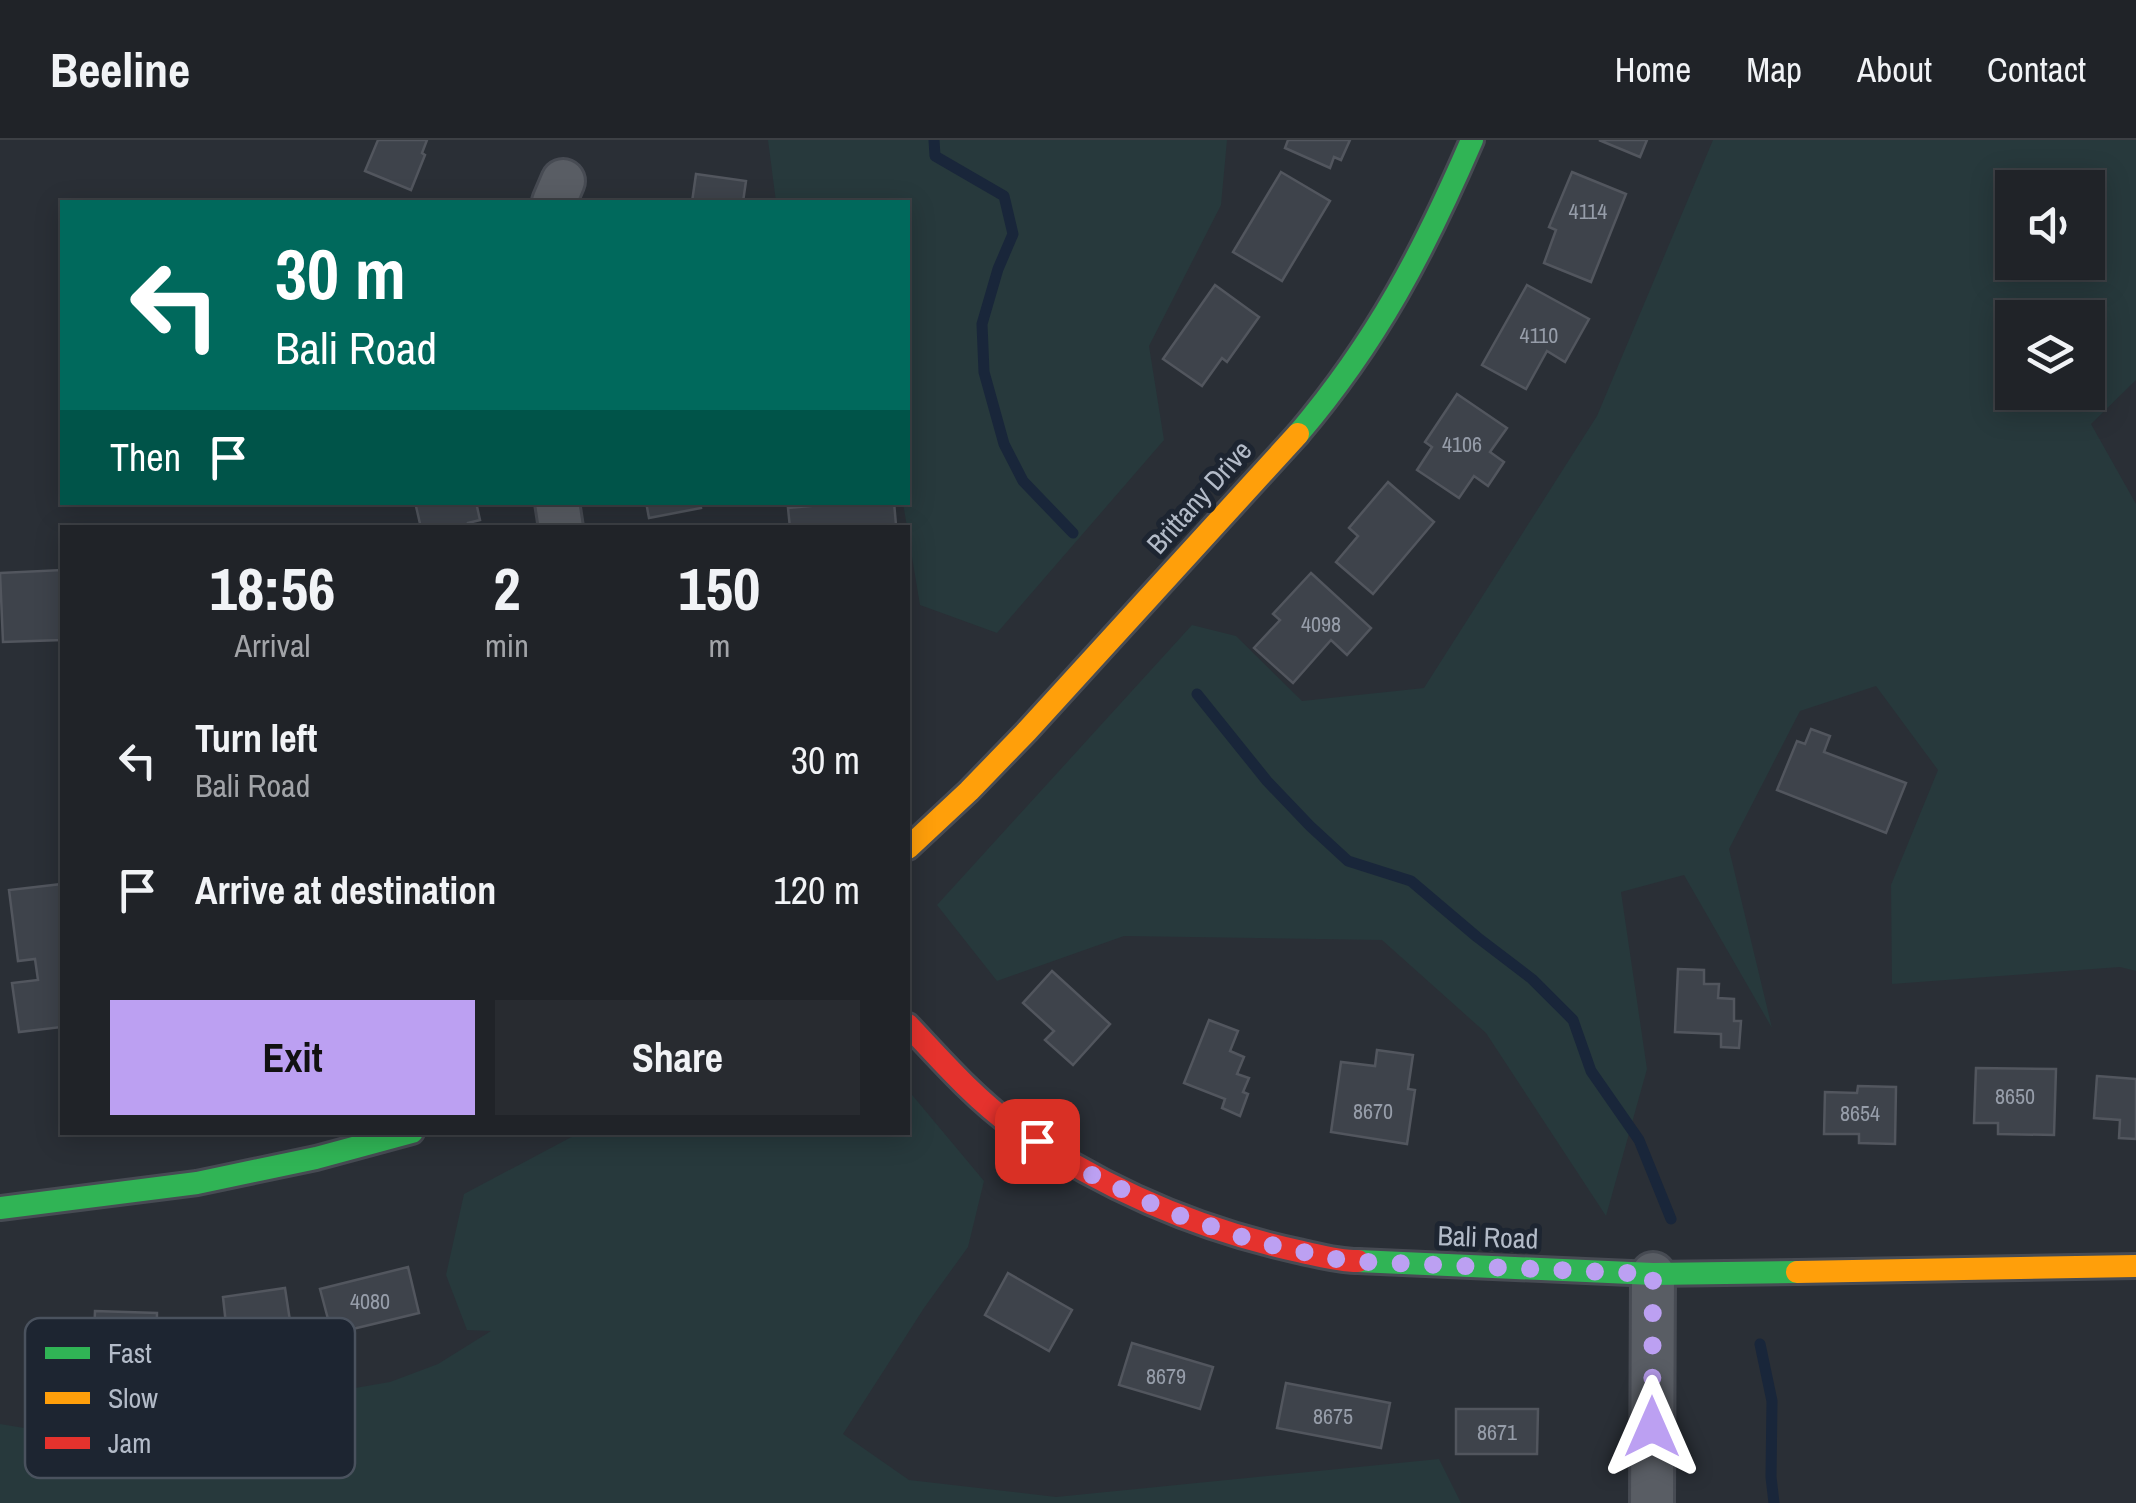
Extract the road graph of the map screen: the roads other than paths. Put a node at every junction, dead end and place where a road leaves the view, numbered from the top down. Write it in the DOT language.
graph roads {
  1 [pos="1472,140"];
  2 [pos="910,846"];
  3 [pos="910,1027"];
  4 [pos="401,1135"];
  5 [pos="0,1208"];
  6 [pos="2136,1266"];
  7 [pos="1653,1274"];
  8 [pos="1652,1503"];
  1 -- 2 [label="street, Brittany Drive"];
  3 -- 7 [label="street, Bali Road"];
  4 -- 5 [label="street"];
  6 -- 7 [label="street, Bali Road"];
  7 -- 8 [label="street"];
}
